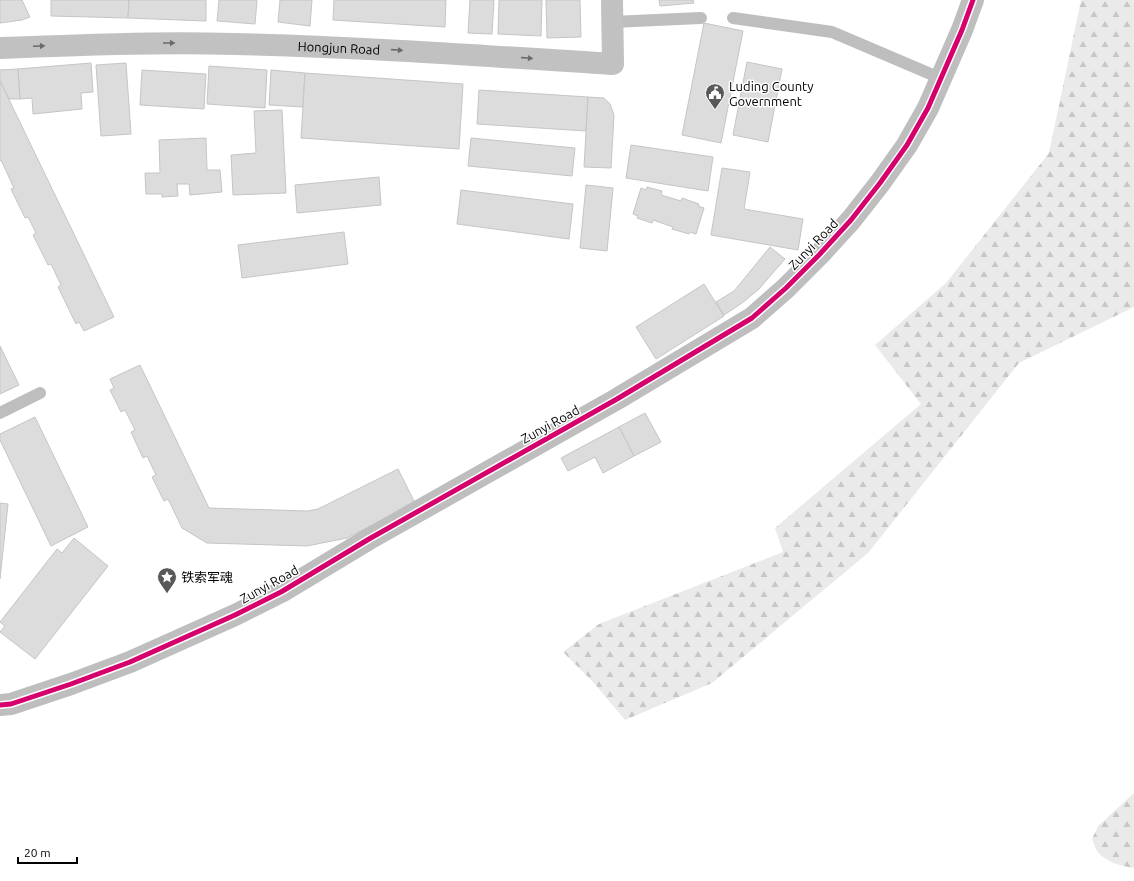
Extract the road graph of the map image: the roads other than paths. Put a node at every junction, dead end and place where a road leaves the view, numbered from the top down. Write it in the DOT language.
graph roads {
  1 [pos="612,0"];
  2 [pos="973,0"];
  3 [pos="700,18"];
  4 [pos="733,18"];
  5 [pos="612,22"];
  6 [pos="0,48"];
  7 [pos="942,76"];
  8 [pos="40,393"];
  9 [pos="0,413"];
  10 [pos="0,705"];
  1 -- 5 [label="main road, Hongjun Road"];
  2 -- 7 [label="street, Zunyi Road"];
  3 -- 5 [label="lane"];
  4 -- 7 [label="lane"];
  6 -- 5 [label="main road, Hongjun Road, one-way"];
  7 -- 10 [label="street, Zunyi Road"];
  8 -- 9 [label="lane"];
}
